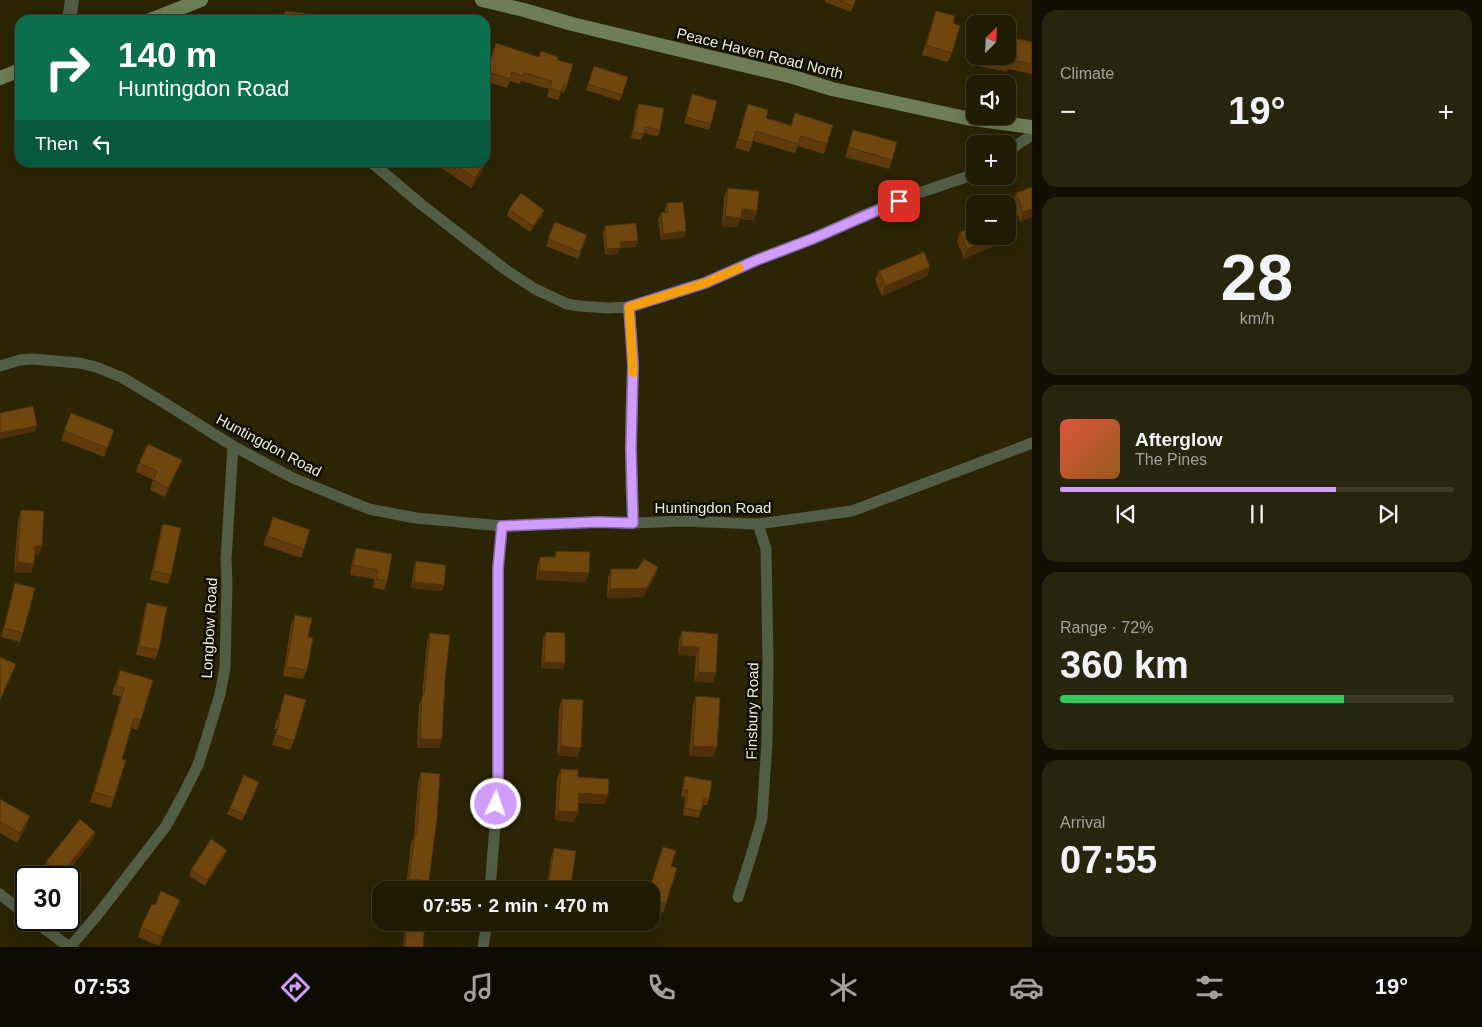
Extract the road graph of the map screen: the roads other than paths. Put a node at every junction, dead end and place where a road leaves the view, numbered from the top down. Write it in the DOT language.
graph roads {
  1 [pos="72,0"];
  2 [pos="201,0"];
  3 [pos="482,0"];
  4 [pos="70,15"];
  5 [pos="163,15"];
  6 [pos="15,72"];
  7 [pos="0,78"];
  8 [pos="1032,127"];
  9 [pos="1032,136"];
  10 [pos="1016,146"];
  11 [pos="377,167"];
  12 [pos="966,177"];
  13 [pos="629,307"];
  14 [pos="0,366"];
  15 [pos="1032,443"];
  16 [pos="233,446"];
  17 [pos="633,523"];
  18 [pos="758,524"];
  19 [pos="502,526"];
  20 [pos="491,881"];
  21 [pos="0,894"];
  22 [pos="738,897"];
  23 [pos="15,906"];
  24 [pos="48,931"];
  25 [pos="486,931"];
  26 [pos="70,947"];
  27 [pos="484,947"];
  1 -- 4 [label="street"];
  2 -- 5 [label="main road"];
  3 -- 8 [label="main road, Peace Haven Road North"];
  6 -- 7 [label="main road"];
  9 -- 10 [label="street"];
  11 -- 13 [label="street"];
  12 -- 13 [label="street"];
  13 -- 17 [label="street"];
  14 -- 16 [label="street, Huntingdon Road"];
  15 -- 18 [label="street, Huntingdon Road"];
  16 -- 19 [label="street, Huntingdon Road"];
  16 -- 26 [label="street, Longbow Road"];
  17 -- 18 [label="street, Huntingdon Road"];
  17 -- 19 [label="street, Huntingdon Road"];
  18 -- 22 [label="street, Finsbury Road"];
  19 -- 20 [label="street"];
  21 -- 23 [label="street"];
  24 -- 26 [label="street"];
  25 -- 27 [label="street"];
}
